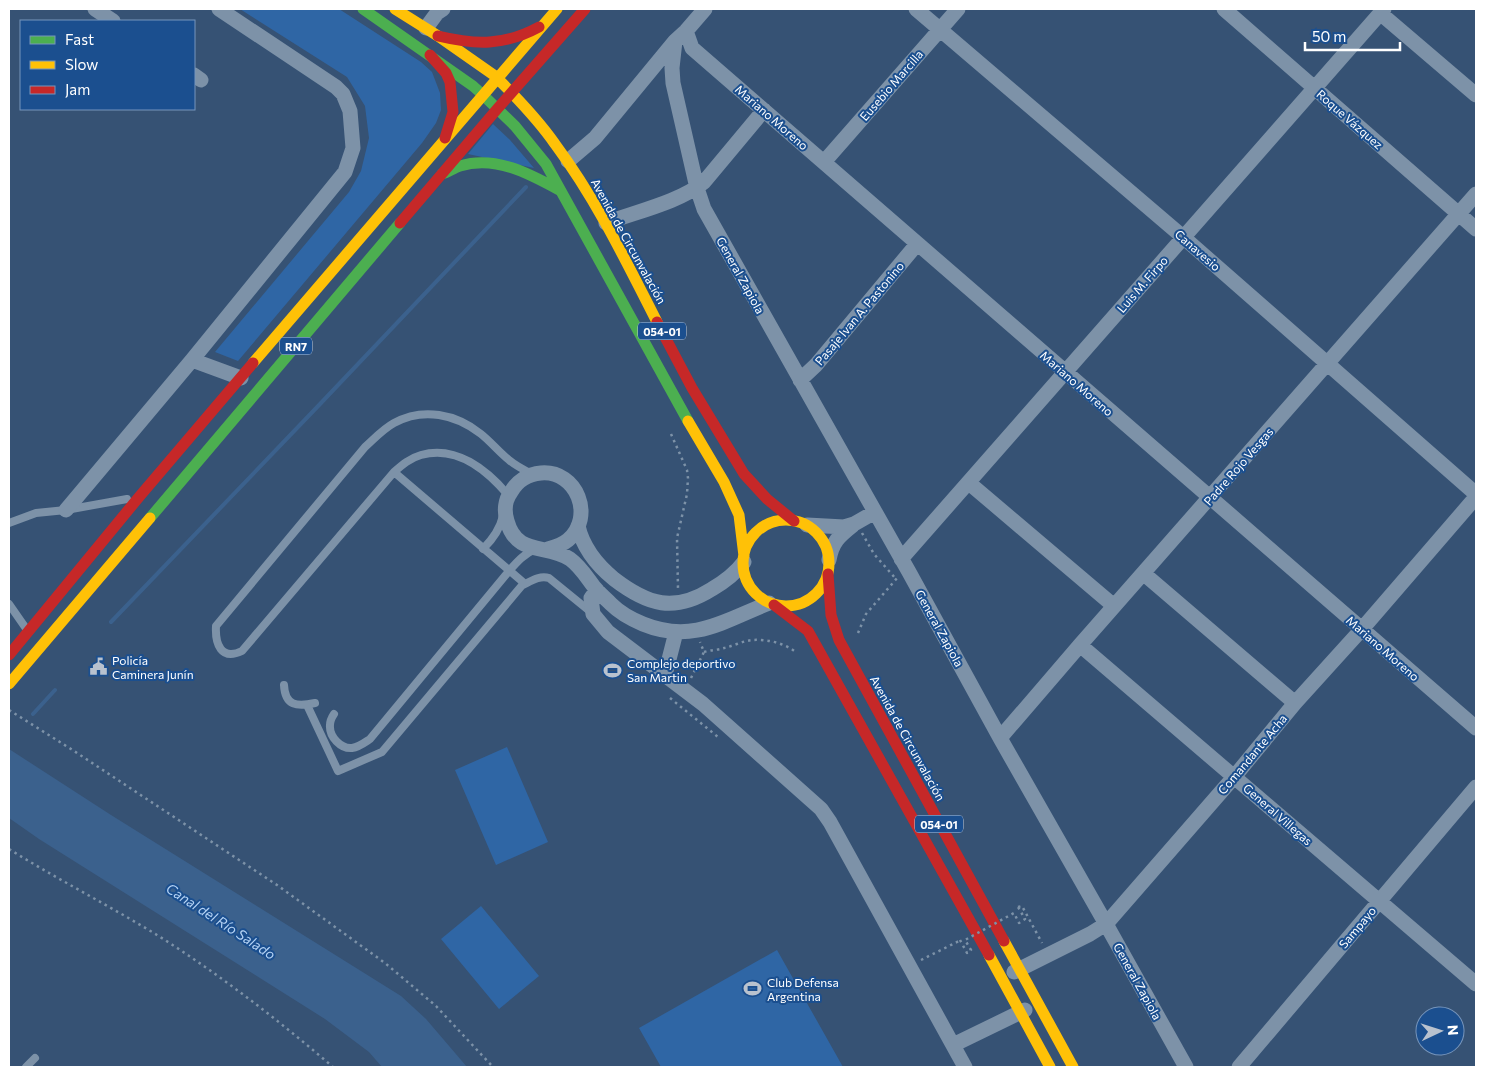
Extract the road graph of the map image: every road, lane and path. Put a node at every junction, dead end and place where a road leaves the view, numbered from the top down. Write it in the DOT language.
graph roads {
  1 [pos="95,9"];
  2 [pos="219,9"];
  3 [pos="363,9"];
  4 [pos="395,9"];
  5 [pos="443,9"];
  6 [pos="557,9"];
  7 [pos="585,9"];
  8 [pos="705,9"];
  9 [pos="916,9"];
  10 [pos="958,9"];
  11 [pos="1224,9"];
  12 [pos="1382,11"];
  13 [pos="112,20"];
  14 [pos="544,23"];
  15 [pos="940,29"];
  16 [pos="432,32"];
  17 [pos="680,36"];
  18 [pos="547,53"];
  19 [pos="430,55"];
  20 [pos="498,78"];
  21 [pos="539,80"];
  22 [pos="1314,88"];
  23 [pos="513,92"];
  24 [pos="1476,95"];
  25 [pos="483,96"];
  26 [pos="540,104"];
  27 [pos="498,108"];
  28 [pos="764,110"];
  29 [pos="545,129"];
  30 [pos="444,138"];
  31 [pos="568,161"];
  32 [pos="824,162"];
  33 [pos="442,174"];
  34 [pos="697,188"];
  35 [pos="561,191"];
  36 [pos="1476,194"];
  37 [pos="1459,214"];
  38 [pos="606,223"];
  39 [pos="1476,229"];
  40 [pos="1183,237"];
  41 [pos="917,244"];
  42 [pos="192,360"];
  43 [pos="1328,363"];
  44 [pos="1066,373"];
  45 [pos="241,378"];
  46 [pos="800,380"];
  47 [pos="669,430"];
  48 [pos="394,472"];
  49 [pos="532,474"];
  50 [pos="969,483"];
  51 [pos="1476,495"];
  52 [pos="139,497"];
  53 [pos="1210,497"];
  54 [pos="507,501"];
  55 [pos="66,510"];
  56 [pos="875,512"];
  57 [pos="9,523"];
  58 [pos="800,523"];
  59 [pos="854,524"];
  60 [pos="578,526"];
  61 [pos="483,549"];
  62 [pos="542,549"];
  63 [pos="744,559"];
  64 [pos="902,559"];
  65 [pos="829,567"];
  66 [pos="509,571"];
  67 [pos="1143,573"];
  68 [pos="523,585"];
  69 [pos="596,590"];
  70 [pos="682,602"];
  71 [pos="9,604"];
  72 [pos="772,604"];
  73 [pos="1114,606"];
  74 [pos="593,614"];
  75 [pos="1362,629"];
  76 [pos="29,631"];
  77 [pos="695,631"];
  78 [pos="676,632"];
  79 [pos="1080,644"];
  80 [pos="9,655"];
  81 [pos="665,675"];
  82 [pos="9,684"];
  83 [pos="284,685"];
  84 [pos="685,690"];
  85 [pos="663,692"];
  86 [pos="1294,703"];
  87 [pos="677,704"];
  88 [pos="9,710"];
  89 [pos="334,714"];
  90 [pos="1476,728"];
  91 [pos="1000,738"];
  92 [pos="722,741"];
  93 [pos="1234,776"];
  94 [pos="1476,787"];
  95 [pos="9,849"];
  96 [pos="1379,901"];
  97 [pos="1106,924"];
  98 [pos="1049,956"];
  99 [pos="910,966"];
  100 [pos="1020,969"];
  101 [pos="1002,978"];
  102 [pos="1476,984"];
  103 [pos="1038,1003"];
  104 [pos="1020,1013"];
  105 [pos="953,1045"];
  106 [pos="35,1058"];
  107 [pos="26,1067"];
  108 [pos="332,1067"];
  109 [pos="493,1067"];
  110 [pos="965,1067"];
  111 [pos="1050,1067"];
  112 [pos="1073,1067"];
  113 [pos="1186,1067"];
  114 [pos="1239,1067"];
  1 -- 13 [label="street"];
  2 -- 42 [label="street"];
  3 -- 19 [label="main road, 054-01"];
  4 -- 16 [label="main road, 054-01"];
  5 -- 16 [label="street"];
  6 -- 14 [label="main road, RN7"];
  7 -- 18 [label="main road, RN7"];
  8 -- 17 [label="street"];
  9 -- 15 [label="street, Canavesio"];
  10 -- 15 [label="street, Eusebio Marcilla"];
  11 -- 22 [label="street, Roque Vázquez"];
  12 -- 22 [label="street, Luis M. Firpo"];
  12 -- 24 [label="street"];
  14 -- 16 [label="main road"];
  14 -- 20 [label="main road, RN7"];
  15 -- 32 [label="street, Eusebio Marcilla"];
  15 -- 40 [label="street, Canavesio"];
  16 -- 20 [label="main road, 054-01"];
  17 -- 28 [label="street, Mariano Moreno"];
  17 -- 31 [label="street"];
  17 -- 34 [label="street, General Zapiola"];
  18 -- 21 [label="main road"];
  18 -- 23 [label="main road, RN7"];
  19 -- 25 [label="main road, 054-01"];
  19 -- 30 [label="main road"];
  20 -- 23 [label="main road, Avenida de Circunvalación / 054-01"];
  20 -- 25 [label="main road, RN7"];
  22 -- 37 [label="street, Roque Vázquez"];
  22 -- 40 [label="street, Luis M. Firpo"];
  23 -- 27 [label="main road, RN7"];
  23 -- 29 [label="main road, Avenida de Circunvalación / 054-01"];
  25 -- 27 [label="main road, 054-01"];
  25 -- 30 [label="main road, RN7"];
  26 -- 29 [label="main road"];
  27 -- 33 [label="main road, RN7"];
  27 -- 35 [label="main road, 054-01"];
  28 -- 32 [label="street, Mariano Moreno"];
  28 -- 34 [label="street"];
  29 -- 31 [label="main road, Avenida de Circunvalación / 054-01"];
  30 -- 45 [label="main road, RN7"];
  31 -- 38 [label="main road, Avenida de Circunvalación / 054-01"];
  32 -- 41 [label="street, Mariano Moreno"];
  33 -- 35 [label="main road"];
  33 -- 82 [label="main road, RN7"];
  34 -- 38 [label="street"];
  34 -- 46 [label="street, General Zapiola"];
  35 -- 63 [label="main road, 054-01"];
  36 -- 37 [label="street, Padre Rojo Vesgas"];
  37 -- 39 [label="street, Roque Vázquez"];
  37 -- 43 [label="street, Padre Rojo Vesgas"];
  38 -- 58 [label="main road, Avenida de Circunvalación / 054-01"];
  40 -- 43 [label="street, Canavesio"];
  40 -- 44 [label="street, Luis M. Firpo"];
  41 -- 44 [label="street, Mariano Moreno"];
  41 -- 46 [label="street, Pasaje Ivan A. Pastonino"];
  42 -- 45 [label="street"];
  42 -- 55 [label="street"];
  43 -- 51 [label="street, Canavesio"];
  43 -- 53 [label="street, Padre Rojo Vesgas"];
  44 -- 50 [label="street, Luis M. Firpo"];
  44 -- 53 [label="street, Mariano Moreno"];
  45 -- 52 [label="main road, RN7"];
  46 -- 56 [label="street, General Zapiola"];
  47 -- 70 [label="path"];
  48 -- 49 [label="lane"];
  48 -- 54 [label="lane"];
  48 -- 61 [label="lane"];
  49 -- 54 [label="street"];
  49 -- 60 [label="street"];
  50 -- 64 [label="street, Luis M. Firpo"];
  50 -- 73 [label="street"];
  51 -- 75 [label="street, Comandante Acha"];
  52 -- 55 [label="lane"];
  52 -- 76 [label="main road, RN7"];
  53 -- 67 [label="street, Padre Rojo Vesgas"];
  53 -- 75 [label="street, Mariano Moreno"];
  54 -- 61 [label="lane"];
  54 -- 62 [label="street"];
  55 -- 57 [label="lane"];
  56 -- 59 [label="street"];
  56 -- 64 [label="street, General Zapiola"];
  58 -- 59 [label="street"];
  58 -- 63 [label="main road"];
  58 -- 65 [label="main road, Avenida de Circunvalación / 054-01"];
  59 -- 65 [label="street"];
  60 -- 62 [label="street"];
  60 -- 70 [label="street"];
  61 -- 66 [label="lane"];
  62 -- 66 [label="lane"];
  62 -- 69 [label="street"];
  63 -- 70 [label="street"];
  63 -- 72 [label="main road, 054-01"];
  64 -- 91 [label="street, General Zapiola"];
  65 -- 72 [label="main road"];
  65 -- 100 [label="main road, Avenida de Circunvalación / 054-01"];
  66 -- 68 [label="lane"];
  66 -- 89 [label="lane"];
  67 -- 73 [label="street, Padre Rojo Vesgas"];
  67 -- 86 [label="street"];
  68 -- 74 [label="lane"];
  68 -- 83 [label="lane"];
  69 -- 74 [label="street"];
  69 -- 78 [label="street"];
  71 -- 76 [label="lane"];
  72 -- 77 [label="street"];
  72 -- 101 [label="main road, 054-01"];
  73 -- 79 [label="street, Padre Rojo Vesgas"];
  74 -- 81 [label="street"];
  75 -- 86 [label="street, Comandante Acha"];
  75 -- 90 [label="street, Mariano Moreno"];
  76 -- 80 [label="main road, RN7"];
  77 -- 78 [label="street"];
  77 -- 84 [label="path"];
  78 -- 81 [label="street"];
  79 -- 91 [label="street, Padre Rojo Vesgas"];
  79 -- 93 [label="street, General Villegas"];
  81 -- 84 [label="street"];
  84 -- 87 [label="path"];
  84 -- 99 [label="street"];
  85 -- 87 [label="path"];
  86 -- 93 [label="street, Comandante Acha"];
  87 -- 92 [label="path"];
  88 -- 109 [label="path"];
  91 -- 97 [label="street, General Zapiola"];
  93 -- 96 [label="street, General Villegas"];
  93 -- 97 [label="street, Comandante Acha"];
  94 -- 96 [label="street, Sampayo"];
  95 -- 108 [label="path"];
  96 -- 102 [label="street, General Villegas"];
  96 -- 114 [label="street, Sampayo"];
  97 -- 98 [label="street, Comandante Acha"];
  97 -- 113 [label="street, General Zapiola"];
  98 -- 99 [label="path, bridge"];
  98 -- 100 [label="street, Comandante Acha"];
  99 -- 105 [label="street"];
  100 -- 101 [label="street, Comandante Acha"];
  100 -- 103 [label="main road, Avenida de Circunvalación / 054-01"];
  101 -- 104 [label="main road, 054-01"];
  103 -- 104 [label="street"];
  103 -- 112 [label="main road, Avenida de Circunvalación / 054-01"];
  104 -- 105 [label="street"];
  104 -- 111 [label="main road, 054-01"];
  105 -- 110 [label="street"];
  106 -- 107 [label="lane"];
}
